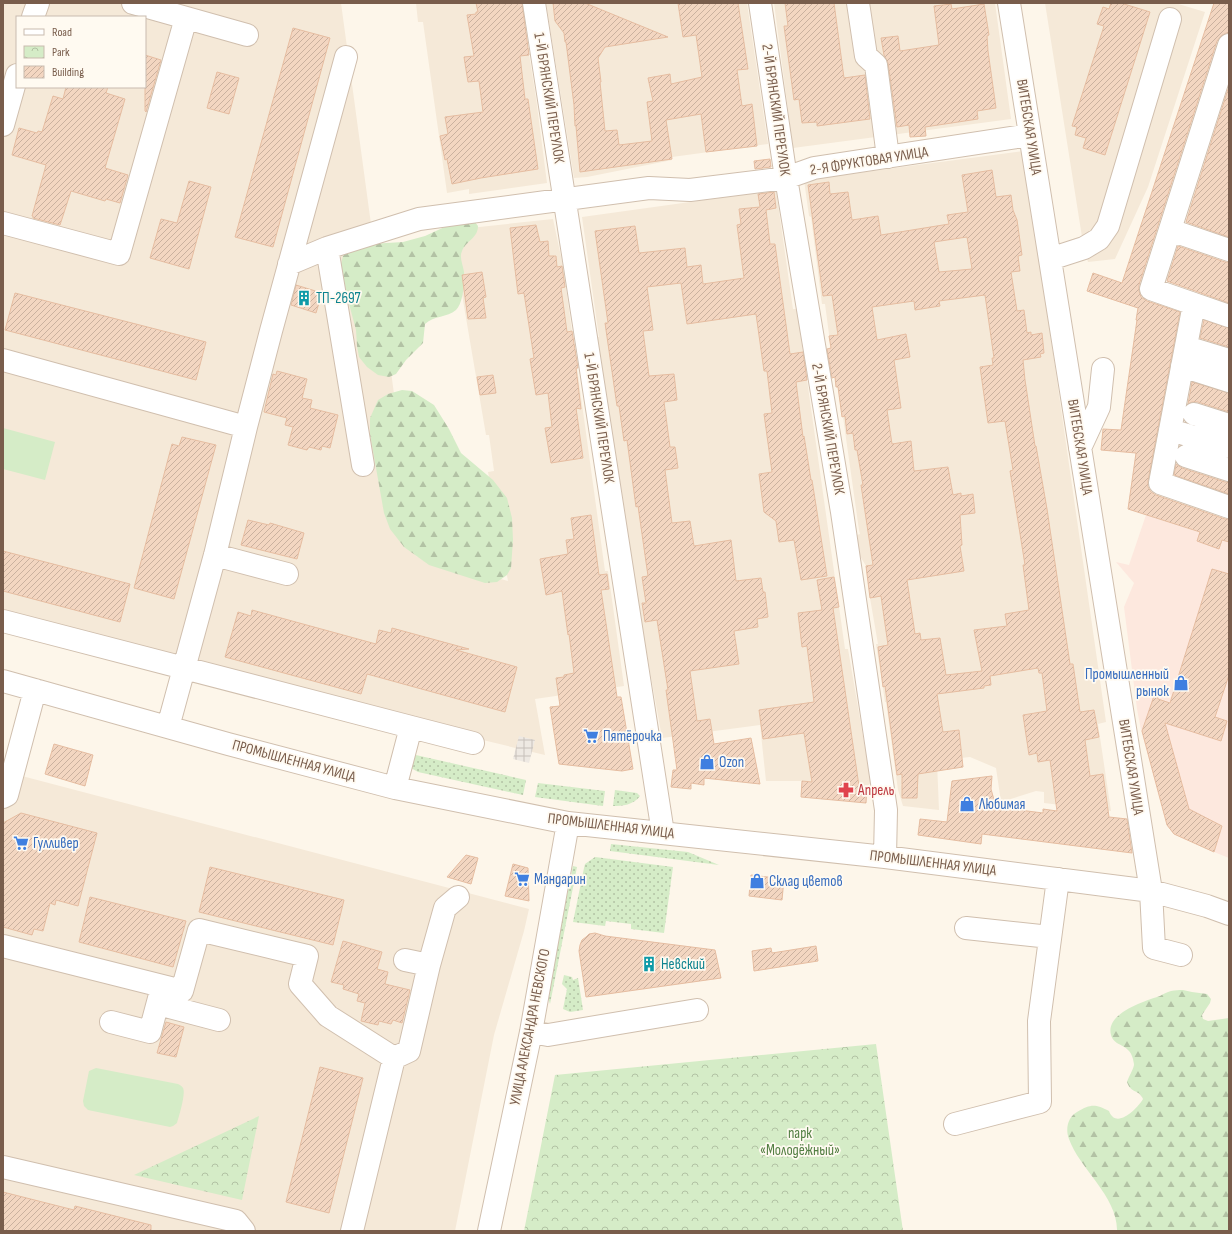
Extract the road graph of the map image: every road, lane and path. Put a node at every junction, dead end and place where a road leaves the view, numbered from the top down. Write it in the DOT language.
graph roads {
  1 [pos="38,3"];
  2 [pos="133,3"];
  3 [pos="534,3"];
  4 [pos="760,3"];
  5 [pos="858,3"];
  6 [pos="1009,3"];
  7 [pos="33,16"];
  8 [pos="186,18"];
  9 [pos="1170,19"];
  10 [pos="247,35"];
  11 [pos="1229,45"];
  12 [pos="346,57"];
  13 [pos="16,79"];
  14 [pos="3,125"];
  15 [pos="1030,135"];
  16 [pos="888,157"];
  17 [pos="786,178"];
  18 [pos="565,200"];
  19 [pos="3,223"];
  20 [pos="1170,230"];
  21 [pos="327,248"];
  22 [pos="1229,250"];
  23 [pos="1050,259"];
  24 [pos="289,264"];
  25 [pos="1194,304"];
  26 [pos="1229,316"];
  27 [pos="1196,350"];
  28 [pos="3,360"];
  29 [pos="1229,360"];
  30 [pos="1182,366"];
  31 [pos="1102,369"];
  32 [pos="1229,381"];
  33 [pos="1194,414"];
  34 [pos="1229,425"];
  35 [pos="246,427"];
  36 [pos="1170,430"];
  37 [pos="1080,448"];
  38 [pos="1229,448"];
  39 [pos="1186,456"];
  40 [pos="363,465"];
  41 [pos="1229,470"];
  42 [pos="1229,507"];
  43 [pos="215,555"];
  44 [pos="287,574"];
  45 [pos="3,621"];
  46 [pos="184,668"];
  47 [pos="3,681"];
  48 [pos="35,690"];
  49 [pos="168,726"];
  50 [pos="411,727"];
  51 [pos="473,743"];
  52 [pos="395,788"];
  53 [pos="3,797"];
  54 [pos="568,823"];
  55 [pos="663,833"];
  56 [pos="885,857"];
  57 [pos="1058,879"];
  58 [pos="1151,891"];
  59 [pos="458,897"];
  60 [pos="1229,914"];
  61 [pos="966,928"];
  62 [pos="1050,937"];
  63 [pos="3,946"];
  64 [pos="1181,955"];
  65 [pos="404,960"];
  66 [pos="429,965"];
  67 [pos="160,995"];
  68 [pos="697,1010"];
  69 [pos="219,1020"];
  70 [pos="111,1022"];
  71 [pos="531,1032"];
  72 [pos="394,1058"];
  73 [pos="955,1124"];
  74 [pos="3,1167"];
  75 [pos="244,1231"];
  76 [pos="352,1231"];
  77 [pos="489,1231"];
  1 -- 7 [label="street"];
  2 -- 8 [label="street"];
  3 -- 18 [label="street, 1-Й БРЯНСКИЙ ПЕРЕУЛОК"];
  4 -- 17 [label="street, 2-Й БРЯНСКИЙ ПЕРЕУЛОК"];
  5 -- 16 [label="street"];
  6 -- 15 [label="street, ВИТЕБСКАЯ УЛИЦА"];
  8 -- 10 [label="street"];
  8 -- 19 [label="street"];
  9 -- 23 [label="street"];
  11 -- 20 [label="street"];
  12 -- 24 [label="street"];
  13 -- 14 [label="street"];
  15 -- 16 [label="street, 2-Я ФРУКТОВАЯ УЛИЦА"];
  15 -- 23 [label="street, ВИТЕБСКАЯ УЛИЦА"];
  16 -- 17 [label="street, 2-Я ФРУКТОВАЯ УЛИЦА"];
  17 -- 18 [label="street, 2-Я ФРУКТОВАЯ УЛИЦА"];
  17 -- 56 [label="street, 2-Й БРЯНСКИЙ ПЕРЕУЛОК"];
  18 -- 21 [label="street, 2-Я ФРУКТОВАЯ УЛИЦА"];
  18 -- 55 [label="street, 1-Й БРЯНСКИЙ ПЕРЕУЛОК"];
  20 -- 22 [label="street"];
  20 -- 25 [label="street"];
  21 -- 24 [label="street, 2-Я ФРУКТОВАЯ УЛИЦА"];
  21 -- 40 [label="street"];
  23 -- 37 [label="street, ВИТЕБСКАЯ УЛИЦА"];
  24 -- 35 [label="street"];
  25 -- 26 [label="street"];
  25 -- 30 [label="street"];
  27 -- 29 [label="street"];
  28 -- 35 [label="street"];
  30 -- 32 [label="street"];
  30 -- 36 [label="street"];
  31 -- 37 [label="street"];
  33 -- 34 [label="street"];
  35 -- 43 [label="street"];
  36 -- 38 [label="street"];
  36 -- 42 [label="street"];
  37 -- 58 [label="street, ВИТЕБСКАЯ УЛИЦА"];
  39 -- 41 [label="street"];
  43 -- 44 [label="street"];
  43 -- 46 [label="street"];
  45 -- 46 [label="street"];
  46 -- 49 [label="street"];
  46 -- 50 [label="street"];
  47 -- 48 [label="street, ПРОМЫШЛЕННАЯ УЛИЦА"];
  48 -- 49 [label="street, ПРОМЫШЛЕННАЯ УЛИЦА"];
  48 -- 53 [label="street"];
  49 -- 52 [label="street, ПРОМЫШЛЕННАЯ УЛИЦА"];
  50 -- 51 [label="street"];
  50 -- 52 [label="street"];
  52 -- 54 [label="street, ПРОМЫШЛЕННАЯ УЛИЦА"];
  54 -- 55 [label="street, ПРОМЫШЛЕННАЯ УЛИЦА"];
  54 -- 71 [label="street, УЛИЦА АЛЕКСАНДРА НЕВСКОГО"];
  55 -- 56 [label="street, ПРОМЫШЛЕННАЯ УЛИЦА"];
  56 -- 57 [label="street, ПРОМЫШЛЕННАЯ УЛИЦА"];
  57 -- 58 [label="street, ПРОМЫШЛЕННАЯ УЛИЦА"];
  57 -- 62 [label="street"];
  58 -- 60 [label="street, ПРОМЫШЛЕННАЯ УЛИЦА"];
  58 -- 64 [label="street, ВИТЕБСКАЯ УЛИЦА"];
  59 -- 66 [label="street"];
  61 -- 62 [label="street"];
  62 -- 73 [label="street"];
  63 -- 67 [label="street"];
  65 -- 66 [label="street"];
  66 -- 72 [label="street"];
  67 -- 69 [label="street"];
  67 -- 70 [label="street"];
  67 -- 72 [label="street"];
  68 -- 71 [label="street"];
  71 -- 77 [label="street, УЛИЦА АЛЕКСАНДРА НЕВСКОГО"];
  72 -- 76 [label="street"];
  74 -- 75 [label="street"];
}
